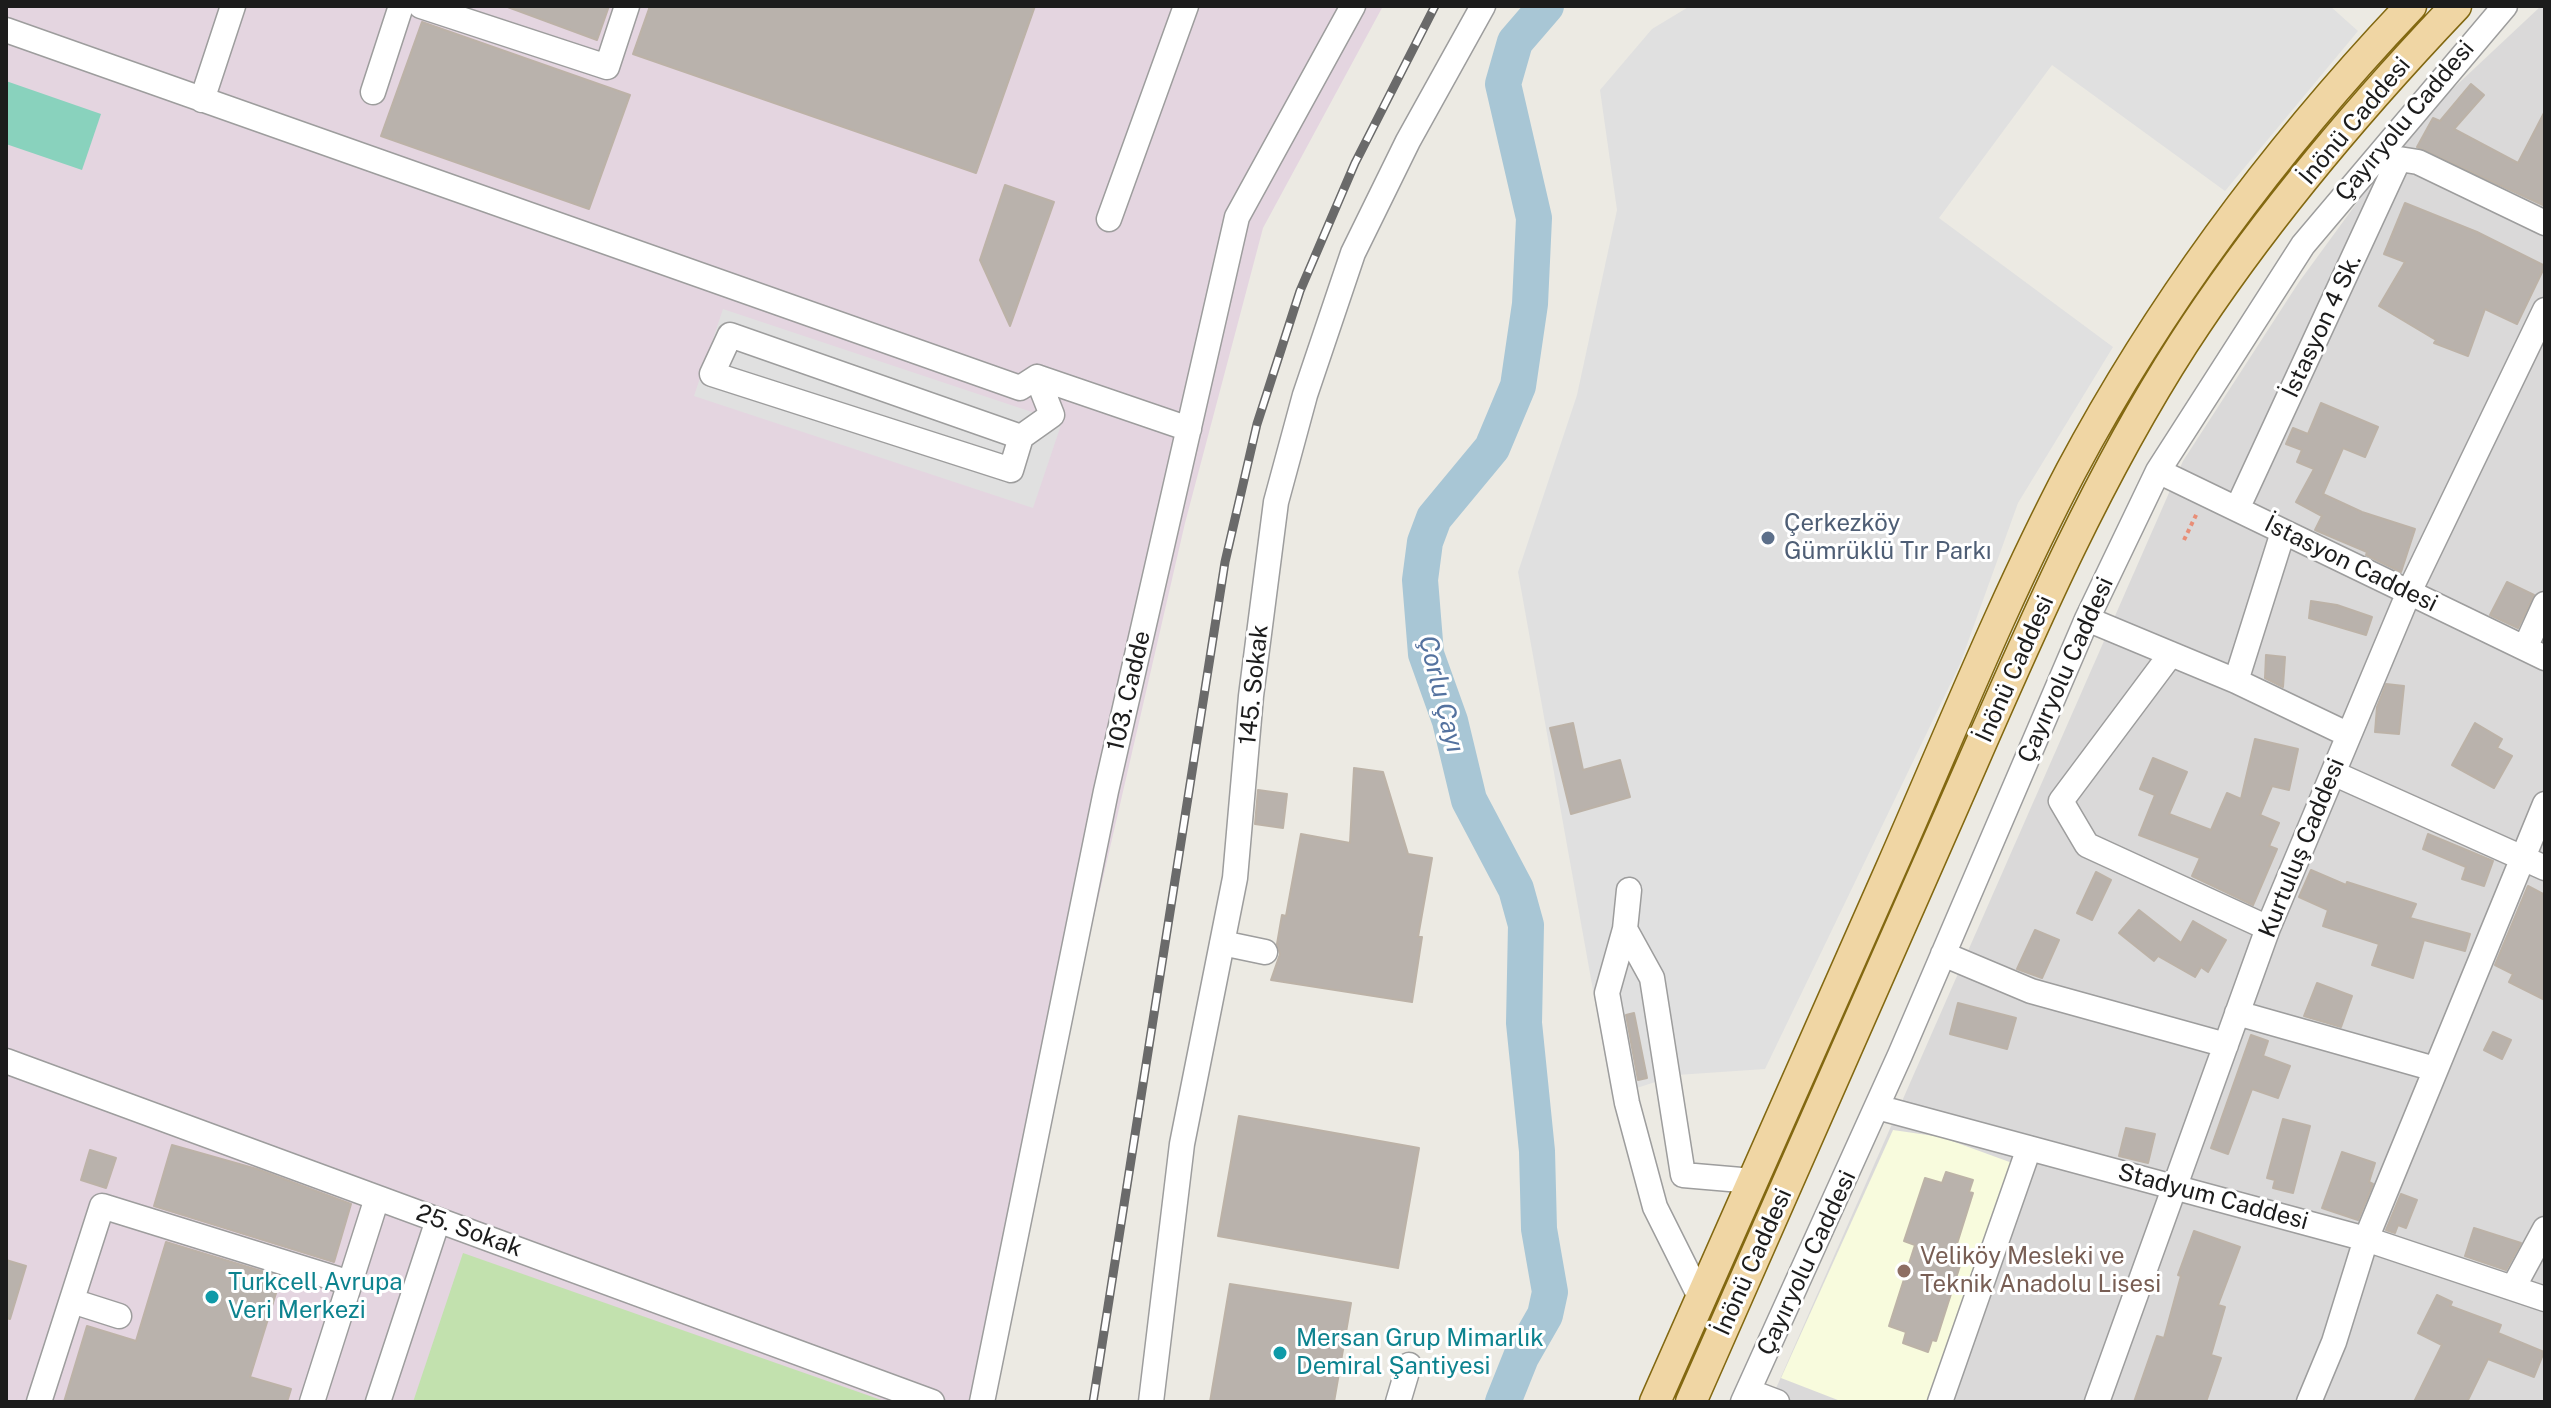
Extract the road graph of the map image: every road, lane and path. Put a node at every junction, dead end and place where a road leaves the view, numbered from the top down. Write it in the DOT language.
graph roads {
  1 [pos="233,6"];
  2 [pos="401,6"];
  3 [pos="421,6"];
  4 [pos="627,6"];
  5 [pos="1186,6"];
  6 [pos="1353,6"];
  7 [pos="1483,6"];
  8 [pos="2411,6"];
  9 [pos="2456,6"];
  10 [pos="2505,6"];
  11 [pos="6,30"];
  12 [pos="373,92"];
  13 [pos="202,100"];
  14 [pos="1109,219"];
  15 [pos="2545,223"];
  16 [pos="2545,310"];
  17 [pos="1037,377"];
  18 [pos="1189,429"];
  19 [pos="1021,437"];
  20 [pos="2158,471"];
  21 [pos="2206,494"];
  22 [pos="2237,509"];
  23 [pos="2283,532"];
  24 [pos="2184,540"];
  25 [pos="2409,592"];
  26 [pos="2545,604"];
  27 [pos="2087,619"];
  28 [pos="2535,653"];
  29 [pos="2171,654"];
  30 [pos="2236,681"];
  31 [pos="2349,735"];
  32 [pos="2333,773"];
  33 [pos="2545,804"];
  34 [pos="2522,858"];
  35 [pos="2545,868"];
  36 [pos="1629,890"];
  37 [pos="2268,928"];
  38 [pos="1625,929"];
  39 [pos="1222,943"];
  40 [pos="1265,952"];
  41 [pos="1943,954"];
  42 [pos="2237,1013"];
  43 [pos="2226,1045"];
  44 [pos="6,1061"];
  45 [pos="2435,1069"];
  46 [pos="1877,1107"];
  47 [pos="2029,1148"];
  48 [pos="1753,1181"];
  49 [pos="2175,1187"];
  50 [pos="377,1198"];
  51 [pos="438,1220"];
  52 [pos="2545,1229"];
  53 [pos="2366,1239"];
  54 [pos="350,1283"];
  55 [pos="2513,1288"];
  56 [pos="1701,1299"];
  57 [pos="2545,1299"];
  58 [pos="72,1301"];
  59 [pos="119,1316"];
  60 [pos="1409,1365"];
  61 [pos="1746,1396"];
  62 [pos="39,1402"];
  63 [pos="312,1402"];
  64 [pos="378,1402"];
  65 [pos="932,1402"];
  66 [pos="982,1402"];
  67 [pos="1151,1402"];
  68 [pos="1398,1402"];
  69 [pos="1655,1402"];
  70 [pos="1691,1402"];
  71 [pos="1777,1402"];
  72 [pos="1940,1402"];
  73 [pos="2097,1402"];
  74 [pos="2309,1402"];
  1 -- 13 [label="street"];
  2 -- 12 [label="street"];
  3 -- 4 [label="street"];
  5 -- 14 [label="street"];
  6 -- 18 [label="street, 103. Cadde"];
  7 -- 39 [label="street, 145. Sokak"];
  8 -- 48 [label="main road"];
  9 -- 70 [label="main road, İnönü Caddesi"];
  10 -- 20 [label="street, Çayıryolu Caddesi"];
  11 -- 13 [label="street"];
  13 -- 17 [label="street"];
  15 -- 22 [label="street, İstasyon 4 Sk."];
  16 -- 25 [label="street, Kurtuluş Caddesi"];
  17 -- 18 [label="street"];
  17 -- 19 [label="street"];
  18 -- 66 [label="street, 103. Cadde"];
  19 -- 19 [label="street"];
  20 -- 21 [label="street, İstasyon Caddesi"];
  20 -- 27 [label="street, Çayıryolu Caddesi"];
  21 -- 22 [label="street, İstasyon Caddesi"];
  21 -- 24 [label="path"];
  22 -- 23 [label="street, İstasyon Caddesi"];
  23 -- 25 [label="street, İstasyon Caddesi"];
  23 -- 30 [label="street"];
  25 -- 28 [label="street, İstasyon Caddesi"];
  25 -- 31 [label="street, Kurtuluş Caddesi"];
  26 -- 28 [label="street"];
  27 -- 29 [label="street"];
  27 -- 41 [label="street, Çayıryolu Caddesi"];
  29 -- 30 [label="street"];
  29 -- 37 [label="street"];
  30 -- 31 [label="street"];
  31 -- 32 [label="street, Kurtuluş Caddesi"];
  32 -- 34 [label="street"];
  32 -- 37 [label="street, Kurtuluş Caddesi"];
  33 -- 34 [label="street"];
  34 -- 35 [label="street"];
  34 -- 45 [label="street"];
  36 -- 38 [label="street"];
  37 -- 42 [label="street, Kurtuluş Caddesi"];
  38 -- 48 [label="street"];
  38 -- 56 [label="street"];
  39 -- 40 [label="street"];
  39 -- 67 [label="street, 145. Sokak"];
  41 -- 43 [label="street"];
  41 -- 46 [label="street, Çayıryolu Caddesi"];
  42 -- 43 [label="street, Kurtuluş Caddesi"];
  42 -- 45 [label="street"];
  43 -- 49 [label="street, Kurtuluş Caddesi"];
  44 -- 50 [label="street, 25. Sokak"];
  45 -- 53 [label="street"];
  46 -- 47 [label="street, Stadyum Caddesi"];
  46 -- 61 [label="street, Çayıryolu Caddesi"];
  47 -- 49 [label="street, Stadyum Caddesi"];
  47 -- 72 [label="street"];
  48 -- 56 [label="main road"];
  49 -- 53 [label="street, Stadyum Caddesi"];
  49 -- 73 [label="street, Kurtuluş Caddesi"];
  50 -- 51 [label="street, 25. Sokak"];
  50 -- 54 [label="street"];
  51 -- 64 [label="street"];
  51 -- 65 [label="street, 25. Sokak"];
  52 -- 55 [label="street"];
  53 -- 55 [label="street, Stadyum Caddesi"];
  53 -- 74 [label="street"];
  54 -- 58 [label="street"];
  54 -- 63 [label="street"];
  55 -- 57 [label="street, Stadyum Caddesi"];
  56 -- 69 [label="main road"];
  58 -- 59 [label="street"];
  58 -- 62 [label="street"];
  60 -- 68 [label="street"];
  61 -- 71 [label="street"];
}
